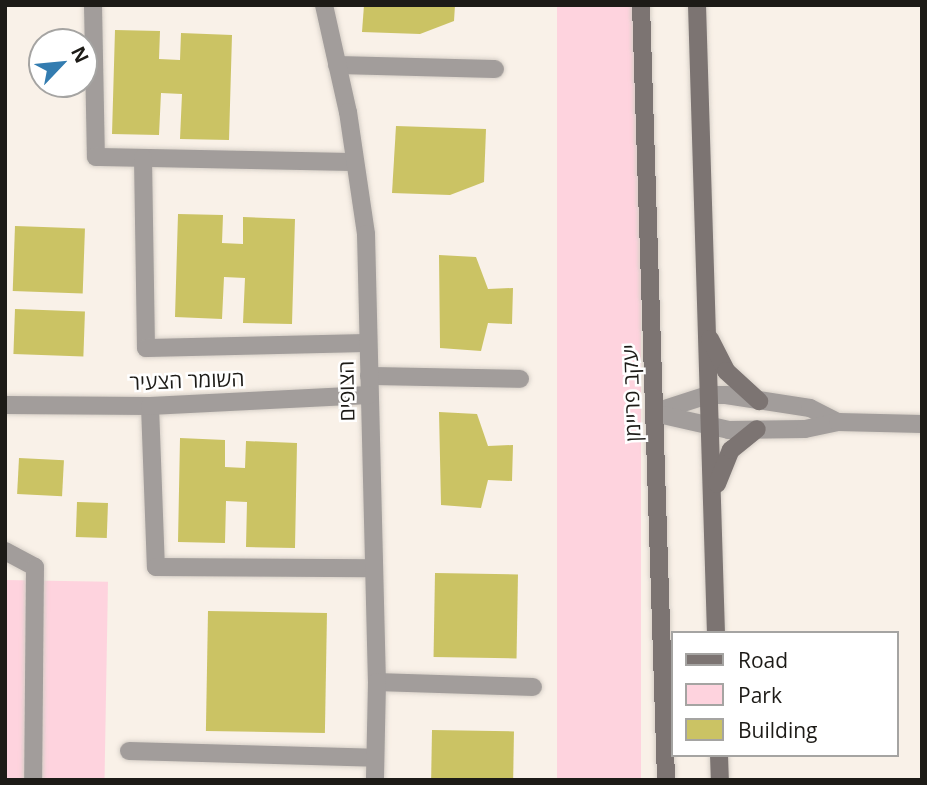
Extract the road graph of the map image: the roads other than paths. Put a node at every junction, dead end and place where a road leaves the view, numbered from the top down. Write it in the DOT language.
graph roads {
  1 [pos="93,5"];
  2 [pos="324,5"];
  3 [pos="641,5"];
  4 [pos="697,5"];
  5 [pos="337,65"];
  6 [pos="495,69"];
  7 [pos="143,158"];
  8 [pos="355,162"];
  9 [pos="706,332"];
  10 [pos="368,343"];
  11 [pos="369,376"];
  12 [pos="520,379"];
  13 [pos="369,395"];
  14 [pos="708,396"];
  15 [pos="759,401"];
  16 [pos="5,405"];
  17 [pos="150,406"];
  18 [pos="654,413"];
  19 [pos="838,422"];
  20 [pos="922,424"];
  21 [pos="711,428"];
  22 [pos="757,429"];
  23 [pos="712,498"];
  24 [pos="5,551"];
  25 [pos="372,568"];
  26 [pos="716,631"];
  27 [pos="377,682"];
  28 [pos="533,687"];
  29 [pos="128,751"];
  30 [pos="719,757"];
  31 [pos="375,758"];
  32 [pos="33,780"];
  33 [pos="375,780"];
  34 [pos="666,780"];
  35 [pos="720,780"];
  1 -- 7 [label="street"];
  2 -- 5 [label="street, הצופים"];
  3 -- 18 [label="main road, יעקב פריימן"];
  4 -- 9 [label="main road"];
  5 -- 6 [label="street"];
  5 -- 8 [label="street, הצופים"];
  7 -- 8 [label="street"];
  7 -- 10 [label="street"];
  8 -- 10 [label="street, הצופים"];
  9 -- 14 [label="main road"];
  9 -- 15 [label="main road"];
  10 -- 11 [label="street, הצופים"];
  11 -- 12 [label="street"];
  11 -- 13 [label="street, הצופים"];
  13 -- 17 [label="street, השומר הצעיר"];
  13 -- 25 [label="street, הצופים"];
  14 -- 15 [label="street"];
  14 -- 18 [label="street"];
  14 -- 21 [label="main road"];
  15 -- 19 [label="street"];
  16 -- 17 [label="street, השומר הצעיר"];
  17 -- 25 [label="street"];
  18 -- 21 [label="street"];
  18 -- 34 [label="main road, יעקב פריימן"];
  19 -- 20 [label="street"];
  19 -- 22 [label="street"];
  21 -- 22 [label="street"];
  21 -- 23 [label="main road"];
  22 -- 23 [label="main road"];
  23 -- 26 [label="main road"];
  24 -- 32 [label="street"];
  25 -- 27 [label="street, הצופים"];
  27 -- 28 [label="street"];
  27 -- 31 [label="street, הצופים"];
  29 -- 31 [label="street"];
  30 -- 35 [label="main road"];
  31 -- 33 [label="street, הצופים"];
}
